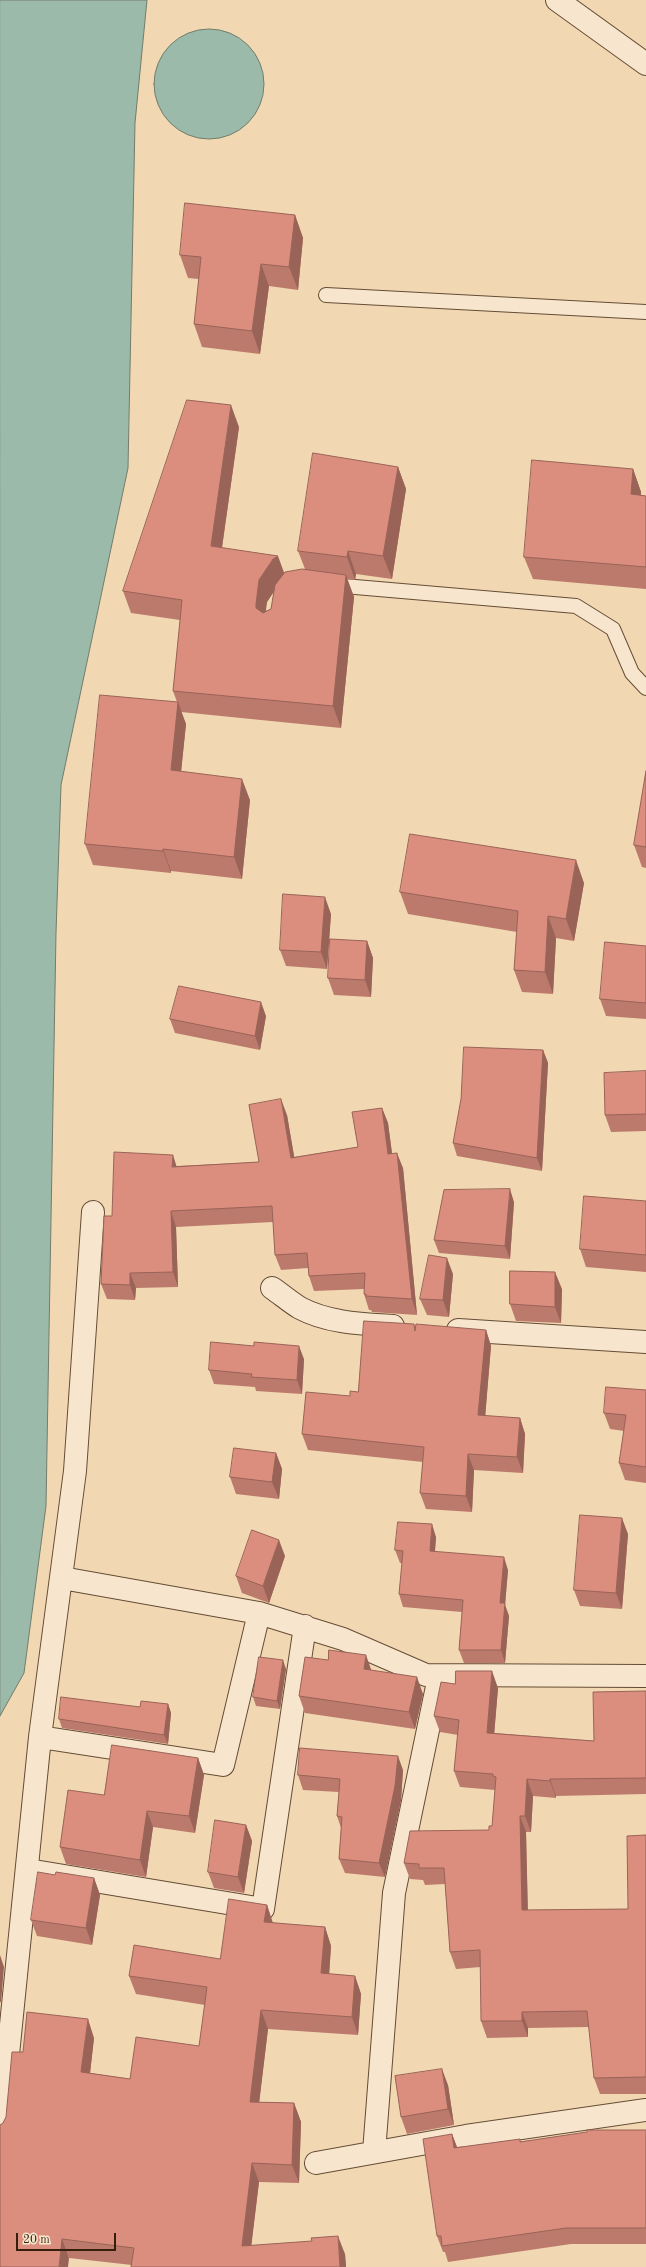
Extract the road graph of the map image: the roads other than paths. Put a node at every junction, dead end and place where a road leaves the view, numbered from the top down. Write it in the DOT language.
graph roads {
  1 [pos="557,0"];
  2 [pos="646,64"];
  3 [pos="326,295"];
  4 [pos="646,312"];
  5 [pos="316,583"];
  6 [pos="646,688"];
  7 [pos="93,1212"];
  8 [pos="272,1288"];
  9 [pos="416,1328"];
  10 [pos="439,1329"];
  11 [pos="646,1342"];
  12 [pos="62,1578"];
  13 [pos="260,1613"];
  14 [pos="305,1626"];
  15 [pos="646,1676"];
  16 [pos="439,1677"];
  17 [pos="40,1737"];
  18 [pos="28,1870"];
  19 [pos="646,2110"];
  20 [pos="0,2134"];
  21 [pos="374,2152"];
  22 [pos="316,2163"];
  1 -- 2 [label="street"];
  3 -- 4 [label="lane"];
  5 -- 6 [label="lane"];
  7 -- 12 [label="street"];
  8 -- 9 [label="street"];
  10 -- 11 [label="street"];
  12 -- 13 [label="street"];
  12 -- 17 [label="street"];
  13 -- 14 [label="street"];
  13 -- 17 [label="street"];
  14 -- 16 [label="street"];
  14 -- 18 [label="street"];
  15 -- 16 [label="street"];
  16 -- 21 [label="street"];
  17 -- 18 [label="street"];
  18 -- 20 [label="street"];
  19 -- 21 [label="street"];
  21 -- 22 [label="street"];
}
